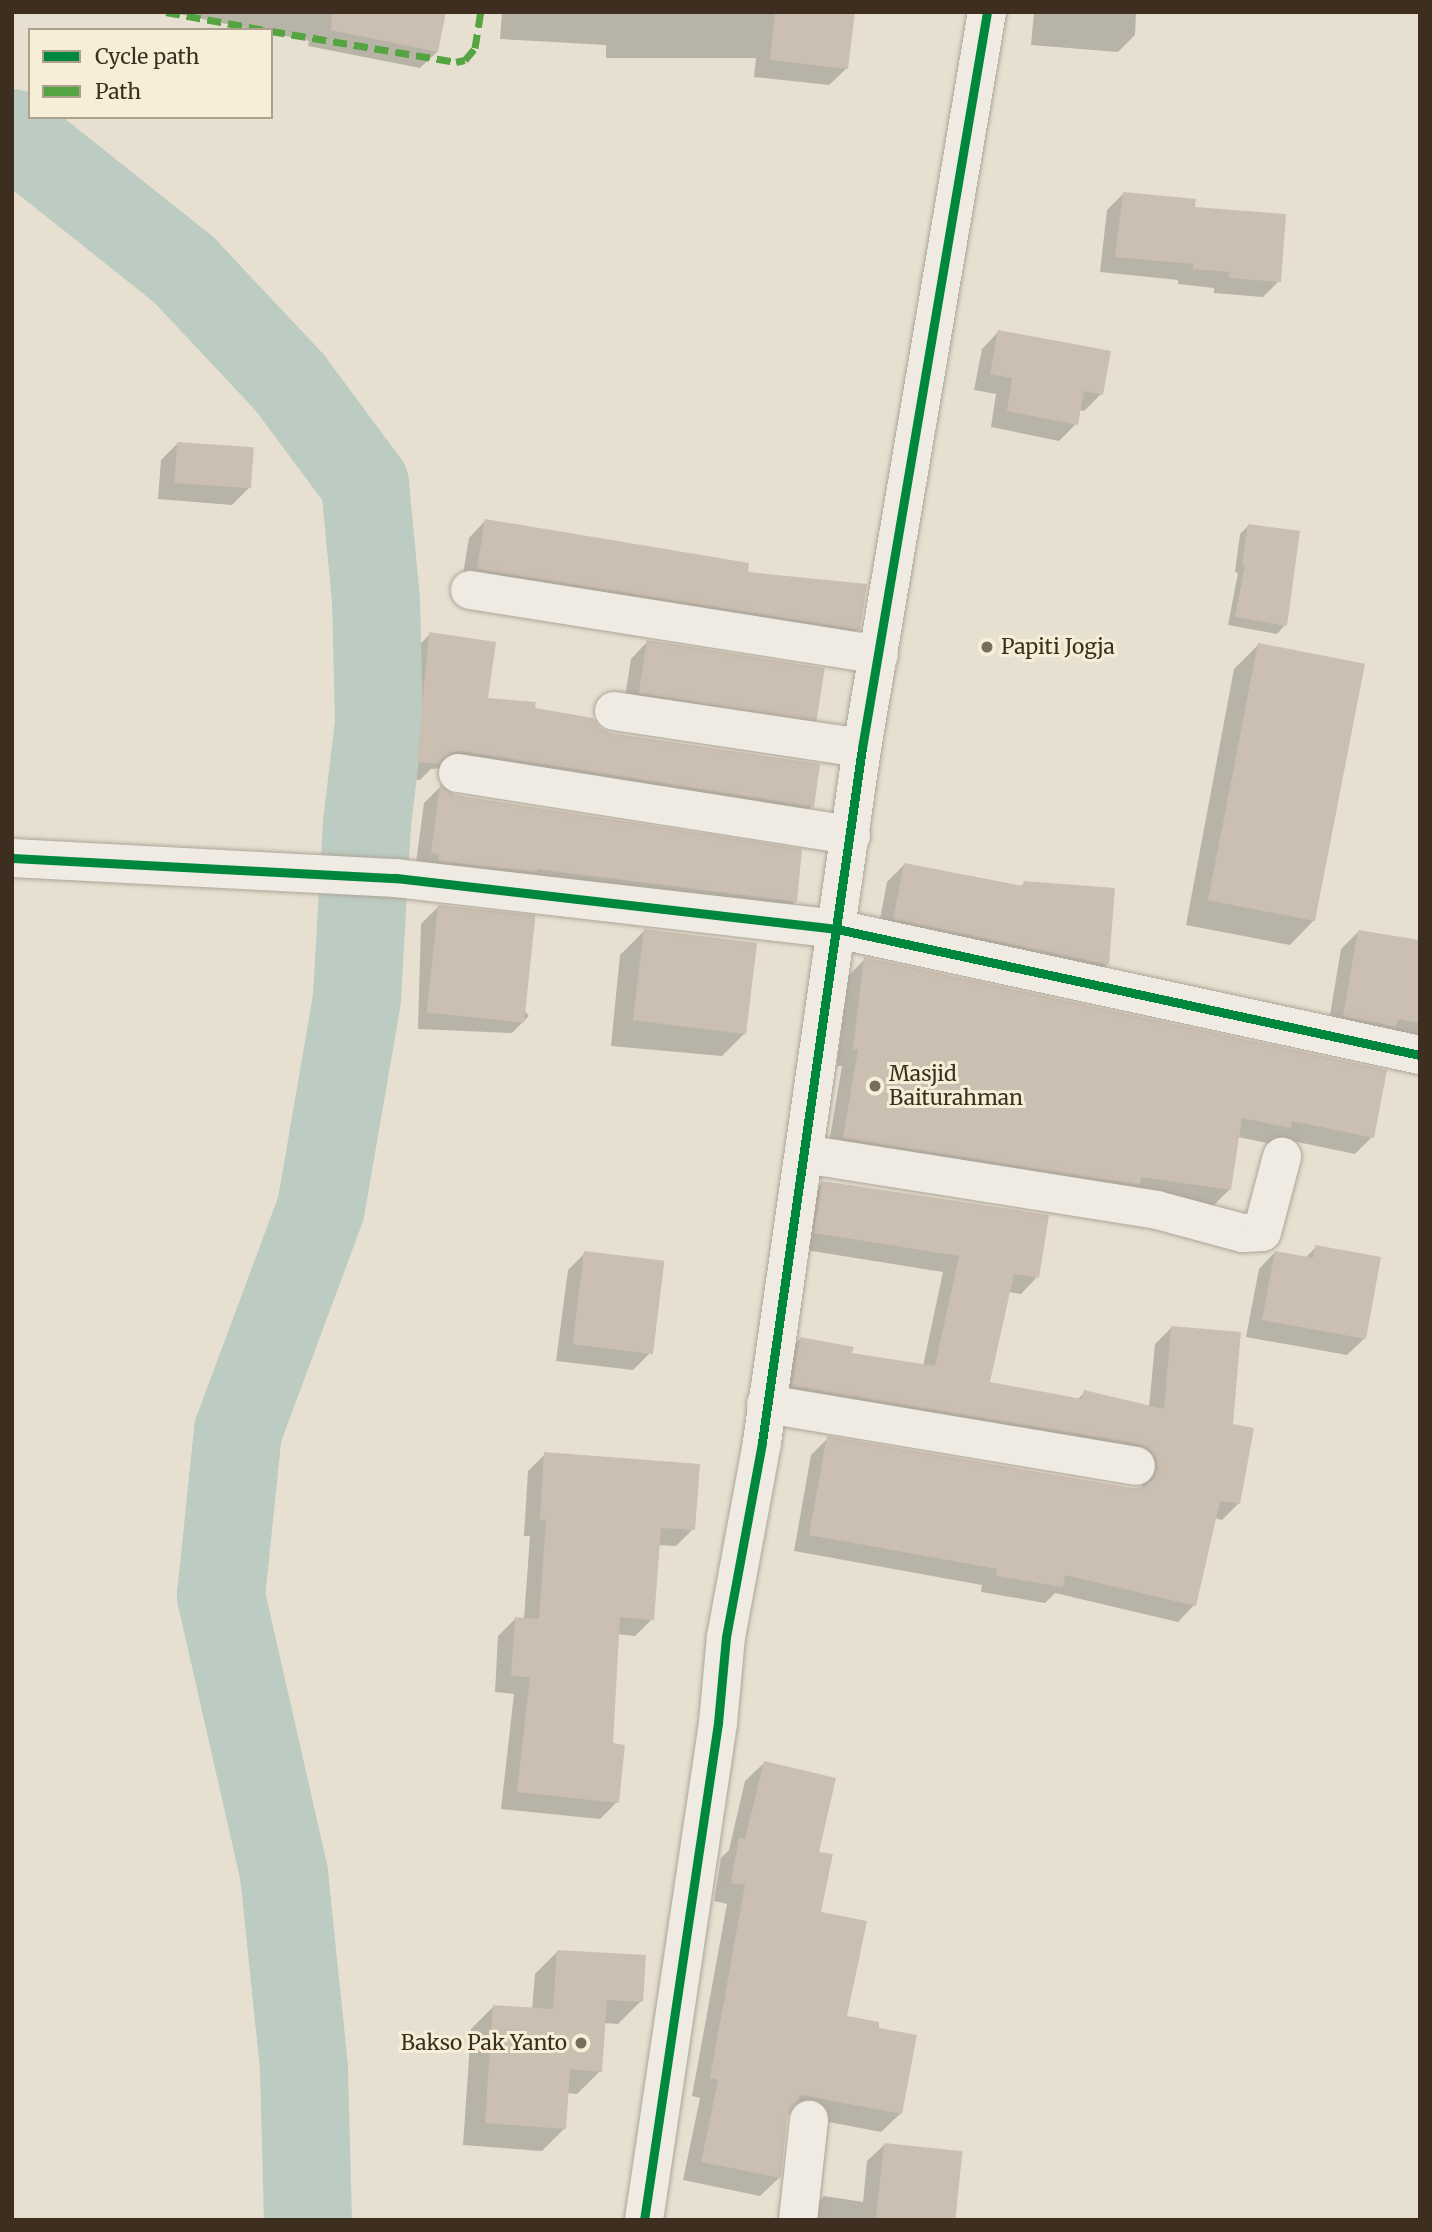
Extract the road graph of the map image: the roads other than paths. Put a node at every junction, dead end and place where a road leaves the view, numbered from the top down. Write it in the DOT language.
graph roads {
  1 [pos="987,12"];
  2 [pos="470,590"];
  3 [pos="879,655"];
  4 [pos="614,711"];
  5 [pos="862,748"];
  6 [pos="458,773"];
  7 [pos="851,835"];
  8 [pos="12,858"];
  9 [pos="837,929"];
  10 [pos="1420,1055"];
  11 [pos="804,1154"];
  12 [pos="1282,1157"];
  13 [pos="766,1404"];
  14 [pos="1136,1466"];
  15 [pos="809,2120"];
  16 [pos="644,2220"];
  17 [pos="797,2220"];
  1 -- 3 [label="street"];
  2 -- 3 [label="street"];
  3 -- 5 [label="street"];
  4 -- 5 [label="street"];
  5 -- 7 [label="street"];
  6 -- 7 [label="street"];
  7 -- 9 [label="street"];
  8 -- 9 [label="street"];
  9 -- 10 [label="street"];
  9 -- 11 [label="street"];
  11 -- 12 [label="street"];
  11 -- 13 [label="street"];
  13 -- 14 [label="street"];
  13 -- 16 [label="street"];
  15 -- 17 [label="street"];
}
